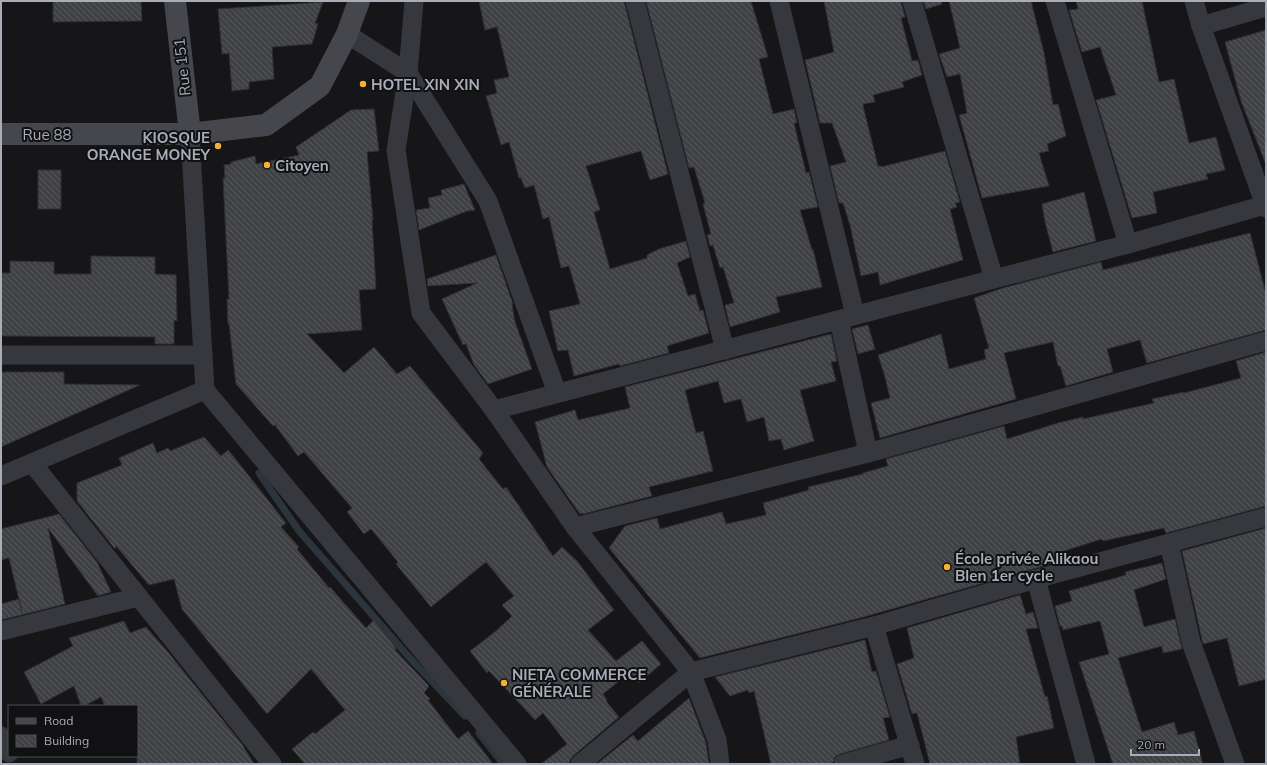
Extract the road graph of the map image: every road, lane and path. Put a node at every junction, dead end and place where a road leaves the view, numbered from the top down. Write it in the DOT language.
graph roads {
  1 [pos="175,1"];
  2 [pos="359,1"];
  3 [pos="414,1"];
  4 [pos="635,1"];
  5 [pos="779,1"];
  6 [pos="912,1"];
  7 [pos="1055,1"];
  8 [pos="1194,1"];
  9 [pos="1266,7"];
  10 [pos="1201,26"];
  11 [pos="347,34"];
  12 [pos="408,73"];
  13 [pos="1,134"];
  14 [pos="190,134"];
  15 [pos="1266,206"];
  16 [pos="1128,244"];
  17 [pos="994,279"];
  18 [pos="847,318"];
  19 [pos="1266,341"];
  20 [pos="725,350"];
  21 [pos="1,355"];
  22 [pos="203,355"];
  23 [pos="205,390"];
  24 [pos="557,393"];
  25 [pos="494,410"];
  26 [pos="868,453"];
  27 [pos="32,463"];
  28 [pos="1,476"];
  29 [pos="1266,517"];
  30 [pos="575,527"];
  31 [pos="1169,543"];
  32 [pos="1036,580"];
  33 [pos="138,597"];
  34 [pos="874,626"];
  35 [pos="1,631"];
  36 [pos="691,672"];
  37 [pos="1,736"];
  38 [pos="910,745"];
  39 [pos="8,751"];
  40 [pos="272,764"];
  41 [pos="517,764"];
  42 [pos="580,764"];
  43 [pos="720,764"];
  44 [pos="843,764"];
  45 [pos="915,764"];
  46 [pos="1086,764"];
  47 [pos="1235,764"];
  1 -- 14 [label="main road, Rue 151"];
  2 -- 11 [label="main road, Rue 88"];
  3 -- 12 [label="street"];
  4 -- 20 [label="street"];
  5 -- 18 [label="street"];
  6 -- 17 [label="street"];
  7 -- 16 [label="street"];
  8 -- 10 [label="street"];
  9 -- 10 [label="street"];
  10 -- 15 [label="street"];
  11 -- 12 [label="street"];
  11 -- 14 [label="main road, Rue 88"];
  12 -- 24 [label="street"];
  12 -- 25 [label="street"];
  13 -- 14 [label="main road, Rue 88"];
  14 -- 22 [label="street"];
  15 -- 16 [label="street"];
  16 -- 17 [label="street"];
  17 -- 18 [label="street"];
  18 -- 20 [label="street"];
  18 -- 26 [label="street"];
  19 -- 26 [label="street"];
  20 -- 24 [label="street"];
  21 -- 22 [label="street"];
  22 -- 23 [label="street"];
  23 -- 27 [label="street"];
  23 -- 41 [label="street"];
  24 -- 25 [label="street"];
  25 -- 30 [label="street"];
  26 -- 30 [label="street"];
  27 -- 28 [label="street"];
  27 -- 33 [label="street"];
  29 -- 31 [label="street"];
  30 -- 36 [label="street"];
  31 -- 32 [label="street"];
  31 -- 47 [label="street"];
  32 -- 34 [label="street"];
  32 -- 46 [label="street"];
  33 -- 35 [label="street"];
  33 -- 40 [label="street"];
  34 -- 36 [label="street"];
  34 -- 38 [label="street"];
  36 -- 42 [label="street"];
  36 -- 43 [label="street"];
  37 -- 39 [label="street"];
  38 -- 44 [label="street"];
  38 -- 45 [label="street"];
}
